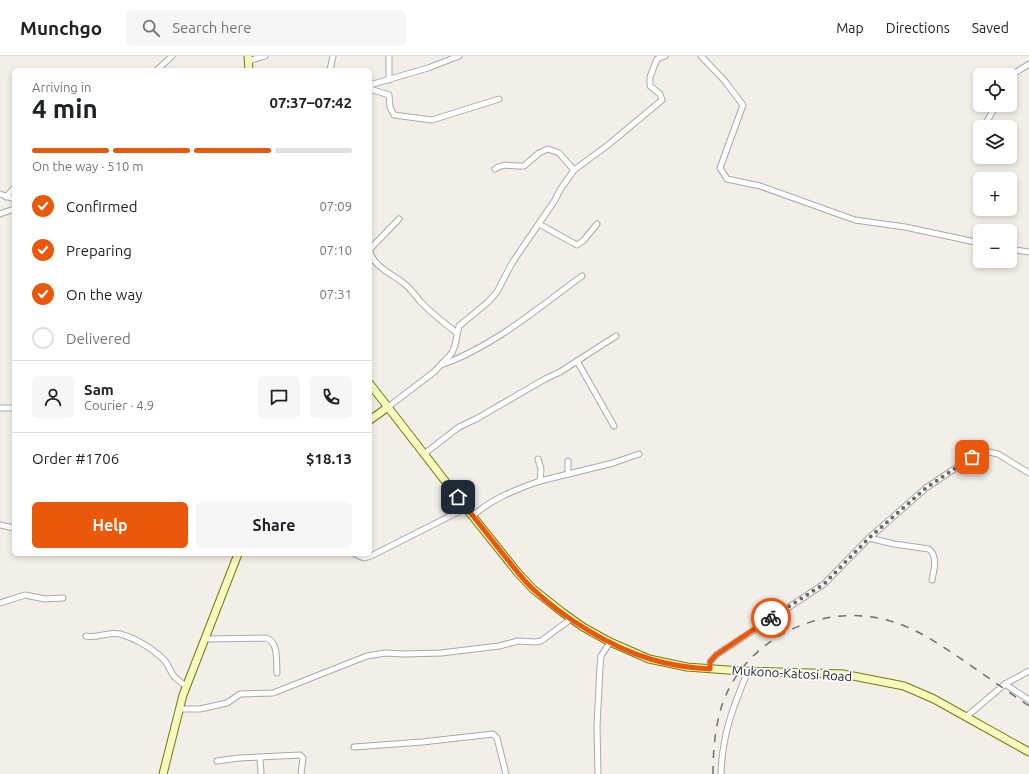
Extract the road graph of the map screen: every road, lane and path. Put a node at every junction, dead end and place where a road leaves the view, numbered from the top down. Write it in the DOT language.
graph roads {
  1 [pos="172,56"];
  2 [pos="265,56"];
  3 [pos="333,56"];
  4 [pos="389,56"];
  5 [pos="458,56"];
  6 [pos="664,56"];
  7 [pos="701,56"];
  8 [pos="248,59"];
  9 [pos="1029,64"];
  10 [pos="159,68"];
  11 [pos="330,68"];
  12 [pos="1017,72"];
  13 [pos="389,80"];
  14 [pos="372,84"];
  15 [pos="372,90"];
  16 [pos="498,99"];
  17 [pos="495,168"];
  18 [pos="574,170"];
  19 [pos="12,190"];
  20 [pos="0,194"];
  21 [pos="6,197"];
  22 [pos="12,199"];
  23 [pos="12,210"];
  24 [pos="0,214"];
  25 [pos="399,219"];
  26 [pos="539,224"];
  27 [pos="597,224"];
  28 [pos="973,241"];
  29 [pos="372,247"];
  30 [pos="1017,250"];
  31 [pos="1029,252"];
  32 [pos="372,258"];
  33 [pos="582,276"];
  34 [pos="457,333"];
  35 [pos="616,336"];
  36 [pos="578,361"];
  37 [pos="440,366"];
  38 [pos="372,387"];
  39 [pos="388,407"];
  40 [pos="0,408"];
  41 [pos="12,408"];
  42 [pos="372,419"];
  43 [pos="614,426"];
  44 [pos="424,454"];
  45 [pos="639,454"];
  46 [pos="538,459"];
  47 [pos="568,461"];
  48 [pos="1029,473"];
  49 [pos="568,474"];
  50 [pos="540,481"];
  51 [pos="466,508"];
  52 [pos="473,516"];
  53 [pos="0,525"];
  54 [pos="12,528"];
  55 [pos="869,538"];
  56 [pos="372,555"];
  57 [pos="237,556"];
  58 [pos="360,556"];
  59 [pos="371,556"];
  60 [pos="932,580"];
  61 [pos="63,598"];
  62 [pos="0,603"];
  63 [pos="571,619"];
  64 [pos="86,636"];
  65 [pos="204,639"];
  66 [pos="610,642"];
  67 [pos="710,669"];
  68 [pos="748,671"];
  69 [pos="1029,671"];
  70 [pos="278,673"];
  71 [pos="1005,684"];
  72 [pos="186,687"];
  73 [pos="1029,700"];
  74 [pos="180,709"];
  75 [pos="966,717"];
  76 [pos="354,747"];
  77 [pos="1029,752"];
  78 [pos="260,757"];
  79 [pos="217,761"];
  80 [pos="163,774"];
  81 [pos="261,774"];
  82 [pos="301,774"];
  83 [pos="506,774"];
  84 [pos="598,774"];
  85 [pos="721,774"];
  1 -- 10 [label="street"];
  2 -- 8 [label="street"];
  3 -- 11 [label="street"];
  4 -- 13 [label="street"];
  5 -- 13 [label="street"];
  6 -- 18 [label="street"];
  7 -- 28 [label="street"];
  9 -- 12 [label="street"];
  13 -- 14 [label="street"];
  15 -- 16 [label="street"];
  17 -- 18 [label="street"];
  18 -- 26 [label="street"];
  19 -- 21 [label="street"];
  20 -- 21 [label="street"];
  21 -- 22 [label="street"];
  23 -- 24 [label="street"];
  25 -- 29 [label="street"];
  26 -- 27 [label="street"];
  26 -- 34 [label="street"];
  30 -- 31 [label="street"];
  32 -- 34 [label="street"];
  33 -- 37 [label="street"];
  34 -- 37 [label="street"];
  35 -- 36 [label="street"];
  36 -- 43 [label="street"];
  36 -- 44 [label="street"];
  37 -- 39 [label="street"];
  38 -- 39 [label="main road, Mukono-Katosi Road"];
  39 -- 42 [label="main road"];
  39 -- 44 [label="main road, Mukono-Katosi Road"];
  40 -- 41 [label="street"];
  44 -- 51 [label="main road, Mukono-Katosi Road"];
  45 -- 49 [label="street"];
  46 -- 50 [label="street"];
  47 -- 49 [label="street"];
  48 -- 55 [label="street"];
  49 -- 50 [label="street"];
  50 -- 52 [label="street"];
  51 -- 52 [label="main road, Mukono-Katosi Road"];
  51 -- 56 [label="street"];
  52 -- 63 [label="main road, Mukono-Katosi Road"];
  53 -- 54 [label="street"];
  55 -- 60 [label="street"];
  55 -- 67 [label="street"];
  57 -- 65 [label="main road"];
  58 -- 59 [label="street"];
  61 -- 62 [label="street"];
  63 -- 66 [label="main road, Mukono-Katosi Road"];
  63 -- 74 [label="street"];
  64 -- 72 [label="street"];
  65 -- 70 [label="street"];
  65 -- 72 [label="main road"];
  66 -- 67 [label="main road, Mukono-Katosi Road"];
  66 -- 84 [label="street"];
  67 -- 68 [label="main road, Mukono-Katosi Road"];
  68 -- 75 [label="main road, Mukono-Katosi Road"];
  68 -- 85 [label="street"];
  69 -- 71 [label="street"];
  71 -- 73 [label="street"];
  71 -- 75 [label="street"];
  72 -- 74 [label="main road"];
  74 -- 80 [label="main road"];
  75 -- 77 [label="main road, Mukono-Katosi Road"];
  76 -- 83 [label="street"];
  78 -- 79 [label="street"];
  78 -- 81 [label="street"];
  78 -- 82 [label="street"];
}
